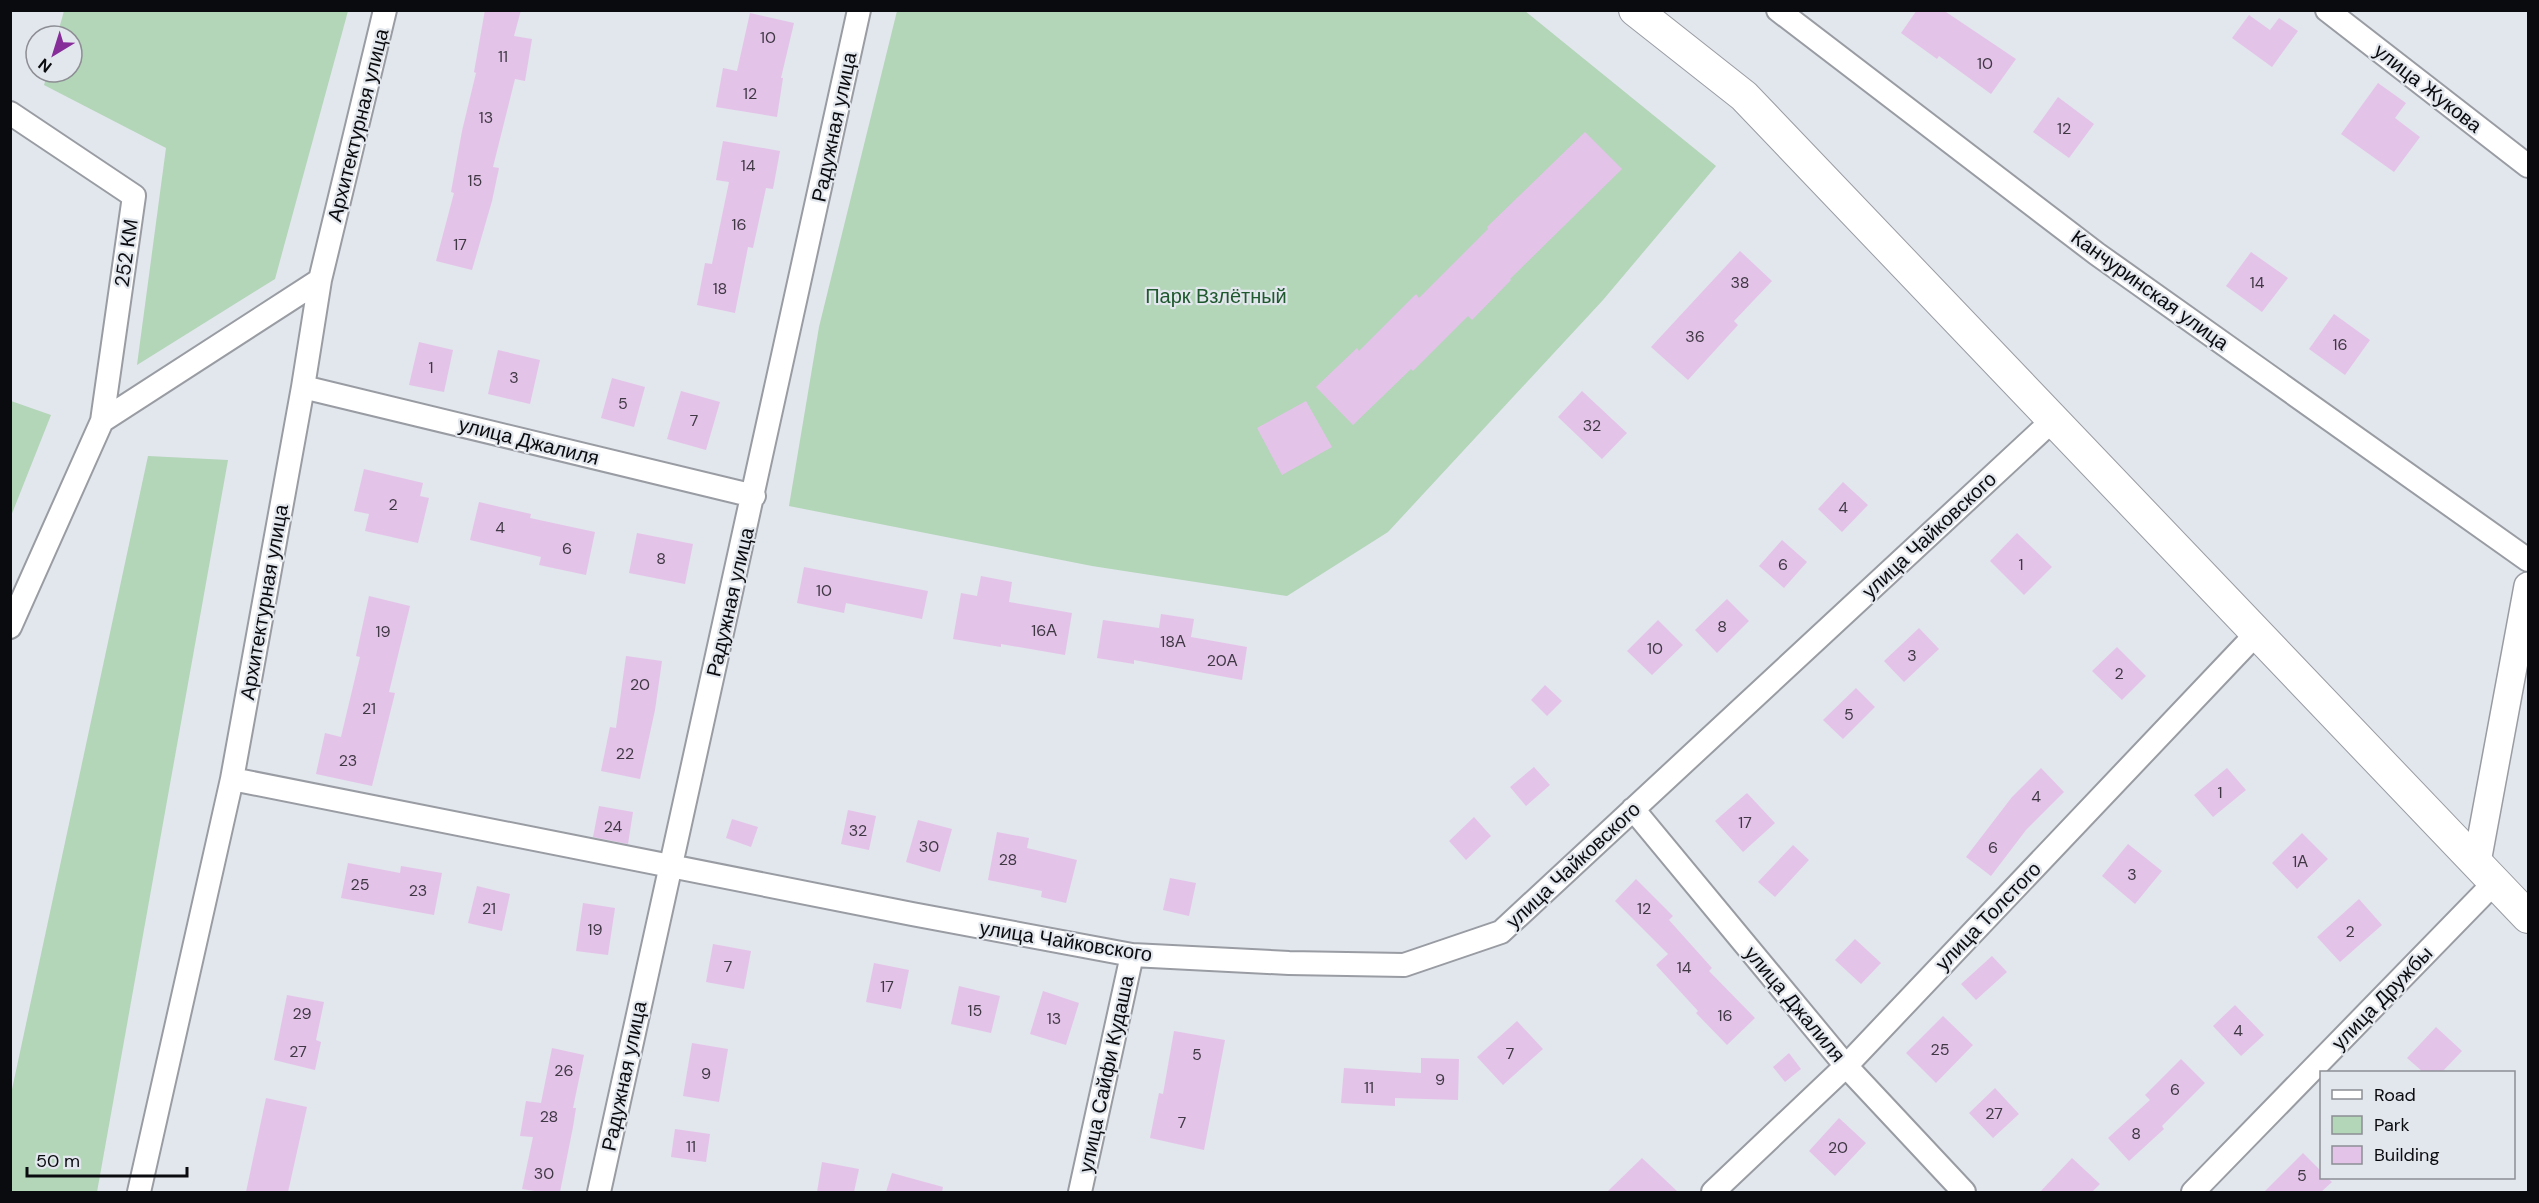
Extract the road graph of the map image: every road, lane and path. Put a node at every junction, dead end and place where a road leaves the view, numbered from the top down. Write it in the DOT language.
graph roads {
  1 [pos="385,10"];
  2 [pos="859,10"];
  3 [pos="1635,10"];
  4 [pos="1779,10"];
  5 [pos="2327,10"];
  6 [pos="10,113"];
  7 [pos="2529,166"];
  8 [pos="320,280"];
  9 [pos="303,387"];
  10 [pos="2053,420"];
  11 [pos="102,421"];
  12 [pos="754,496"];
  13 [pos="2529,560"];
  14 [pos="2529,586"];
  15 [pos="10,627"];
  16 [pos="2257,633"];
  17 [pos="232,779"];
  18 [pos="1633,809"];
  19 [pos="670,865"];
  20 [pos="2486,872"];
  21 [pos="2529,917"];
  22 [pos="1132,955"];
  23 [pos="1846,1066"];
  24 [pos="139,1192"];
  25 [pos="599,1192"];
  26 [pos="1080,1192"];
  27 [pos="1713,1192"];
  28 [pos="1964,1192"];
  29 [pos="2193,1192"];
  1 -- 8 [label="street, Архитектурная улица"];
  2 -- 12 [label="street, Радужная улица"];
  3 -- 10 [label="main road"];
  4 -- 13 [label="street, Канчуринская улица"];
  5 -- 7 [label="street, улица Жукова"];
  6 -- 11 [label="street, 252 КМ"];
  8 -- 9 [label="street, Архитектурная улица"];
  8 -- 11 [label="street"];
  9 -- 12 [label="street, улица Джалиля"];
  9 -- 17 [label="street, Архитектурная улица"];
  10 -- 16 [label="main road"];
  10 -- 18 [label="street, улица Чайковского"];
  11 -- 15 [label="street"];
  12 -- 19 [label="street, Радужная улица"];
  14 -- 20 [label="street"];
  16 -- 20 [label="main road"];
  16 -- 23 [label="street, улица Толстого"];
  17 -- 19 [label="street, улица Чайковского"];
  17 -- 24 [label="street, Архитектурная улица"];
  18 -- 22 [label="street, улица Чайковского"];
  18 -- 23 [label="street, улица Джалиля"];
  19 -- 22 [label="street, улица Чайковского"];
  19 -- 25 [label="street, Радужная улица"];
  20 -- 21 [label="main road"];
  20 -- 29 [label="street, улица Дружбы"];
  22 -- 26 [label="street, улица Сайфи Кудаша"];
  23 -- 27 [label="street, улица Толстого"];
  23 -- 28 [label="street, улица Джалиля"];
}
